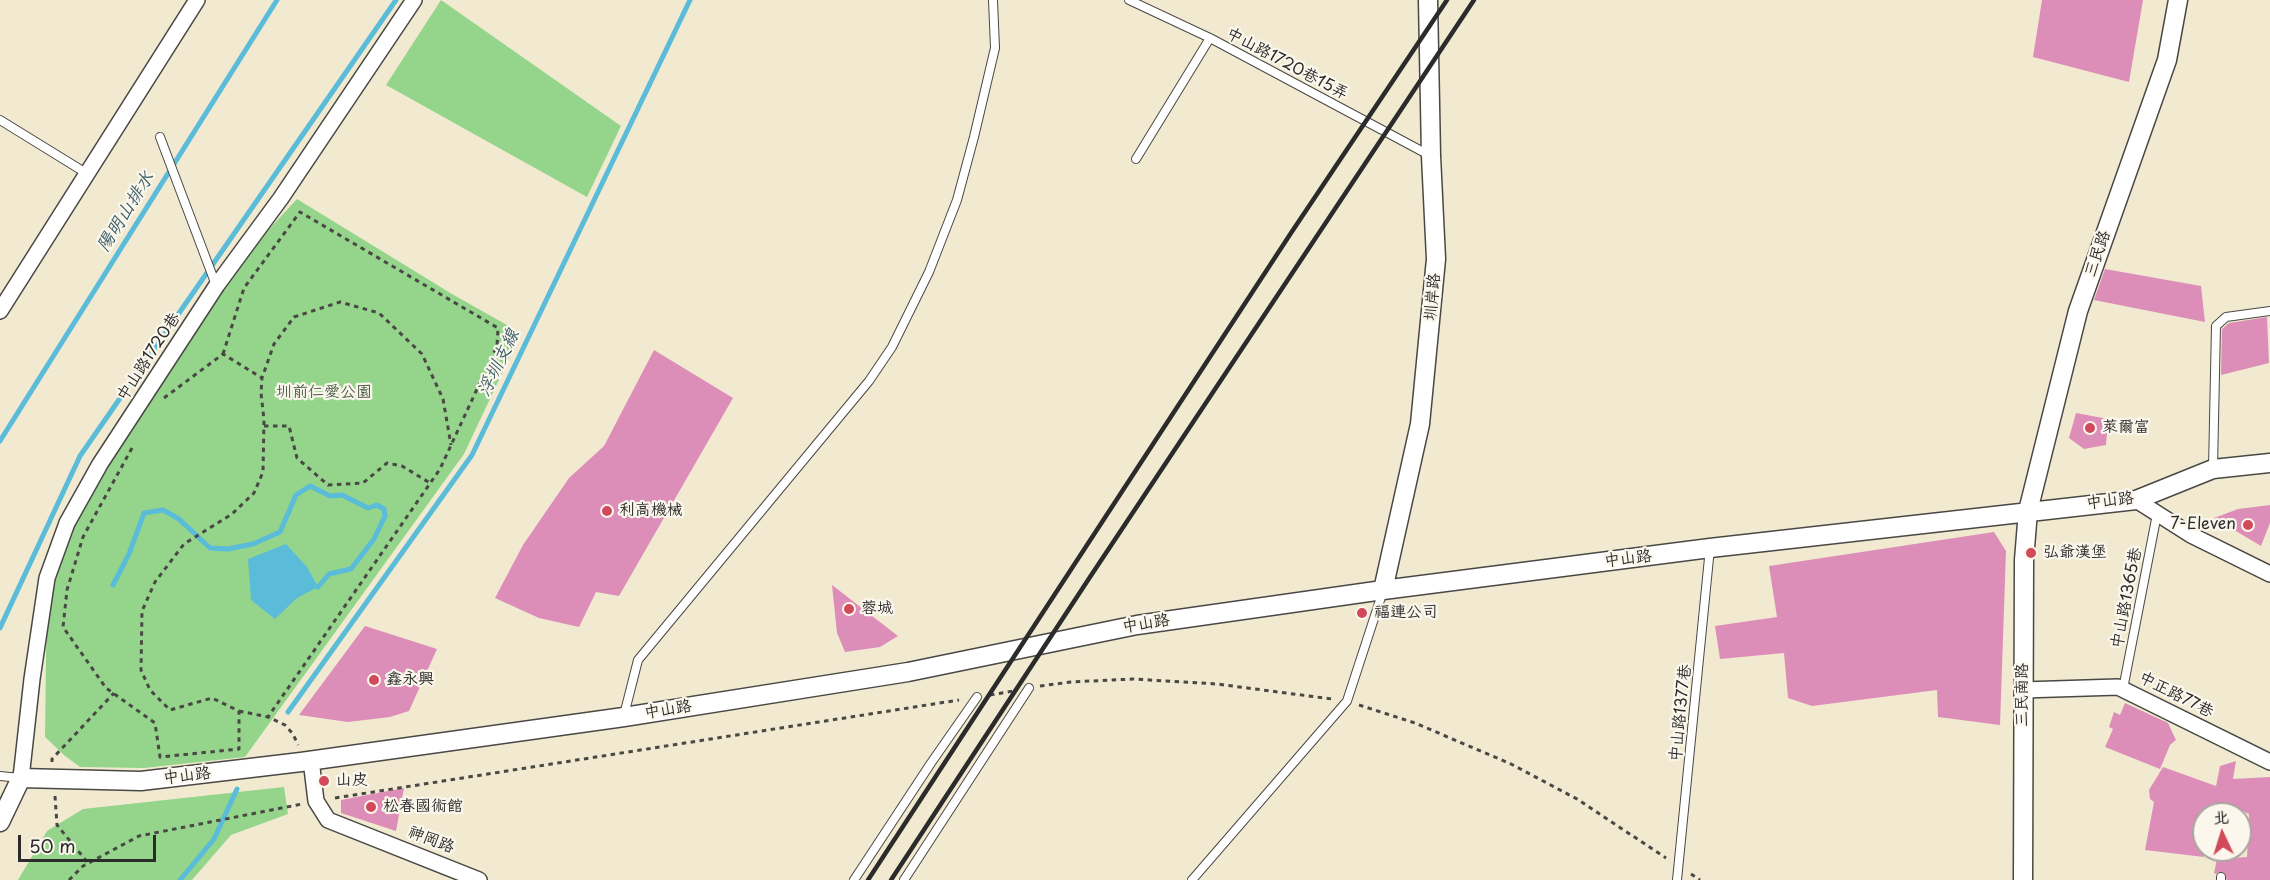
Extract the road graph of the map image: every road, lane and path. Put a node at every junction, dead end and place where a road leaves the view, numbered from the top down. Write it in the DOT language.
graph roads {
  1 [pos="197,0"];
  2 [pos="414,0"];
  3 [pos="993,0"];
  4 [pos="1128,0"];
  5 [pos="1428,0"];
  6 [pos="2178,0"];
  7 [pos="1210,38"];
  8 [pos="0,120"];
  9 [pos="160,137"];
  10 [pos="1431,156"];
  11 [pos="1136,159"];
  12 [pos="87,173"];
  13 [pos="215,281"];
  14 [pos="0,311"];
  15 [pos="2270,311"];
  16 [pos="223,354"];
  17 [pos="262,378"];
  18 [pos="157,403"];
  19 [pos="264,426"];
  20 [pos="134,444"];
  21 [pos="451,445"];
  22 [pos="2270,463"];
  23 [pos="2213,469"];
  24 [pos="430,483"];
  25 [pos="2136,500"];
  26 [pos="2028,511"];
  27 [pos="2157,512"];
  28 [pos="1710,548"];
  29 [pos="2270,574"];
  30 [pos="1383,590"];
  31 [pos="1029,688"];
  32 [pos="2123,689"];
  33 [pos="2024,690"];
  34 [pos="977,697"];
  35 [pos="1347,701"];
  36 [pos="238,711"];
  37 [pos="268,717"];
  38 [pos="624,717"];
  39 [pos="306,761"];
  40 [pos="2270,762"];
  41 [pos="0,776"];
  42 [pos="21,778"];
  43 [pos="316,801"];
  44 [pos="0,822"];
  45 [pos="1679,866"];
  46 [pos="451,875"];
  47 [pos="69,880"];
  48 [pos="479,880"];
  49 [pos="854,880"];
  50 [pos="904,880"];
  51 [pos="1192,880"];
  52 [pos="1677,880"];
  53 [pos="2023,880"];
  1 -- 12 [label="street"];
  2 -- 13 [label="street, 中山路1720巷"];
  3 -- 38 [label="lane"];
  4 -- 7 [label="lane, 中山路1720巷15弄"];
  5 -- 10 [label="street, 圳岸路"];
  6 -- 26 [label="street, 三民路"];
  7 -- 10 [label="lane, 中山路1720巷15弄"];
  7 -- 11 [label="lane"];
  8 -- 12 [label="lane"];
  9 -- 13 [label="lane"];
  10 -- 30 [label="street, 圳岸路"];
  12 -- 14 [label="street"];
  13 -- 42 [label="street, 中山路1720巷"];
  15 -- 23 [label="lane"];
  16 -- 17 [label="path"];
  16 -- 18 [label="path"];
  16 -- 21 [label="path"];
  17 -- 19 [label="path"];
  17 -- 21 [label="path"];
  19 -- 24 [label="path"];
  19 -- 36 [label="path"];
  20 -- 36 [label="path"];
  21 -- 24 [label="path"];
  22 -- 23 [label="street, 中山路"];
  23 -- 25 [label="street, 中山路"];
  24 -- 37 [label="path"];
  25 -- 26 [label="street, 中山路"];
  25 -- 27 [label="street"];
  26 -- 28 [label="street, 中山路"];
  26 -- 33 [label="street, 三民南路"];
  27 -- 29 [label="street"];
  27 -- 32 [label="lane, 中山路1365巷"];
  28 -- 30 [label="street, 中山路"];
  28 -- 45 [label="lane, 中山路1377巷"];
  30 -- 35 [label="lane"];
  30 -- 38 [label="street, 中山路"];
  31 -- 34 [label="path"];
  31 -- 35 [label="path"];
  31 -- 50 [label="lane"];
  32 -- 33 [label="street, 中正路77巷"];
  32 -- 40 [label="street, 中正路77巷"];
  33 -- 53 [label="street, 三民南路"];
  34 -- 43 [label="path"];
  34 -- 49 [label="lane"];
  35 -- 45 [label="path"];
  35 -- 51 [label="lane"];
  36 -- 37 [label="path"];
  37 -- 39 [label="path"];
  38 -- 39 [label="street, 中山路"];
  39 -- 42 [label="street, 中山路"];
  39 -- 43 [label="street"];
  41 -- 42 [label="lane"];
  42 -- 44 [label="street"];
  43 -- 46 [label="street, 神岡路"];
  43 -- 47 [label="path"];
  45 -- 52 [label="lane, 中山路1377巷"];
  46 -- 48 [label="street, 神岡路"];
}
